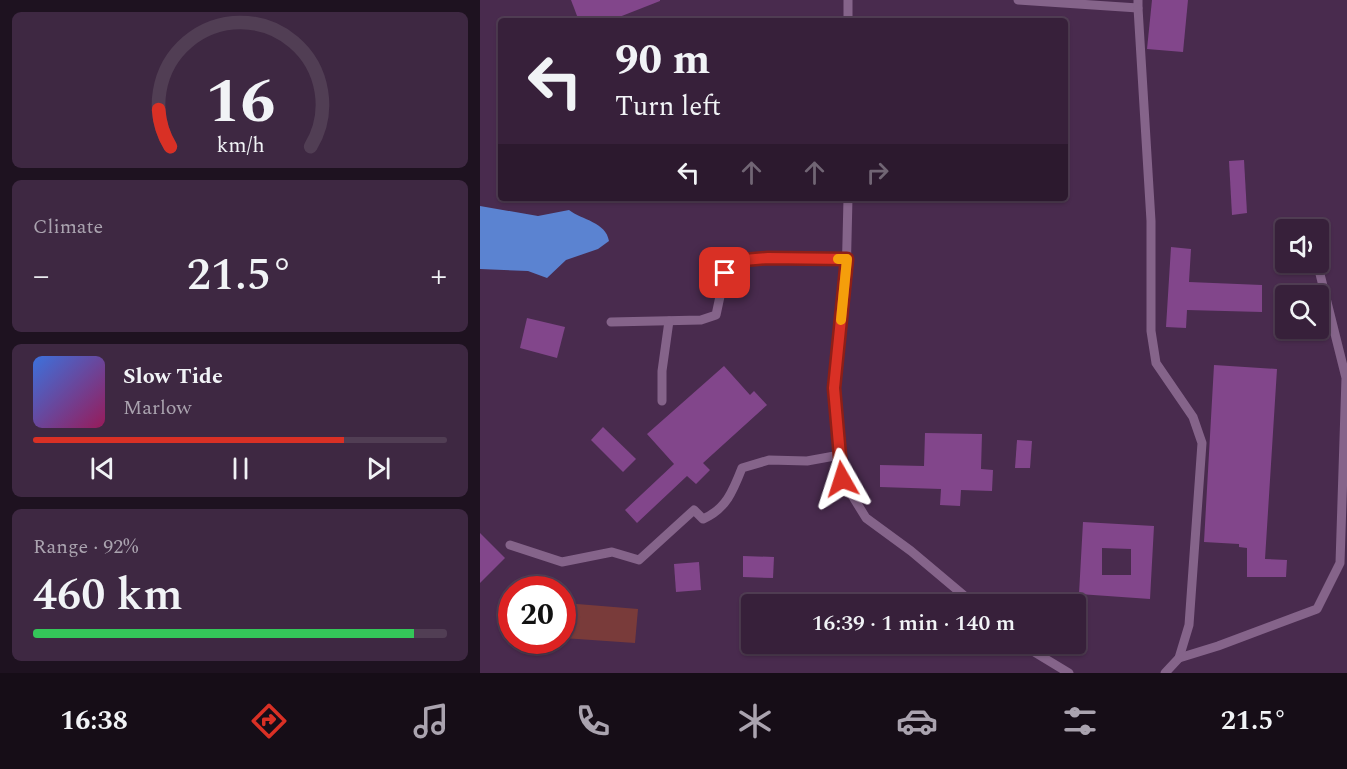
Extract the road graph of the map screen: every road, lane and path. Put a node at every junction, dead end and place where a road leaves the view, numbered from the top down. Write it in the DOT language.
graph roads {
  1 [pos="848,0"];
  2 [pos="1018,0"];
  3 [pos="1138,4"];
  4 [pos="848,18"];
  5 [pos="848,201"];
  6 [pos="847,259"];
  7 [pos="1320,273"];
  8 [pos="669,321"];
  9 [pos="611,322"];
  10 [pos="662,401"];
  11 [pos="840,455"];
  12 [pos="510,545"];
  13 [pos="962,594"];
  14 [pos="1038,654"];
  15 [pos="1179,658"];
  16 [pos="1069,673"];
  17 [pos="1165,673"];
  1 -- 4 [label="lane"];
  2 -- 3 [label="lane"];
  3 -- 15 [label="lane"];
  5 -- 6 [label="lane"];
  6 -- 8 [label="lane"];
  6 -- 11 [label="lane"];
  7 -- 15 [label="lane"];
  8 -- 9 [label="lane"];
  8 -- 10 [label="lane"];
  11 -- 12 [label="lane"];
  11 -- 13 [label="lane"];
  14 -- 16 [label="lane"];
  15 -- 17 [label="lane"];
}
